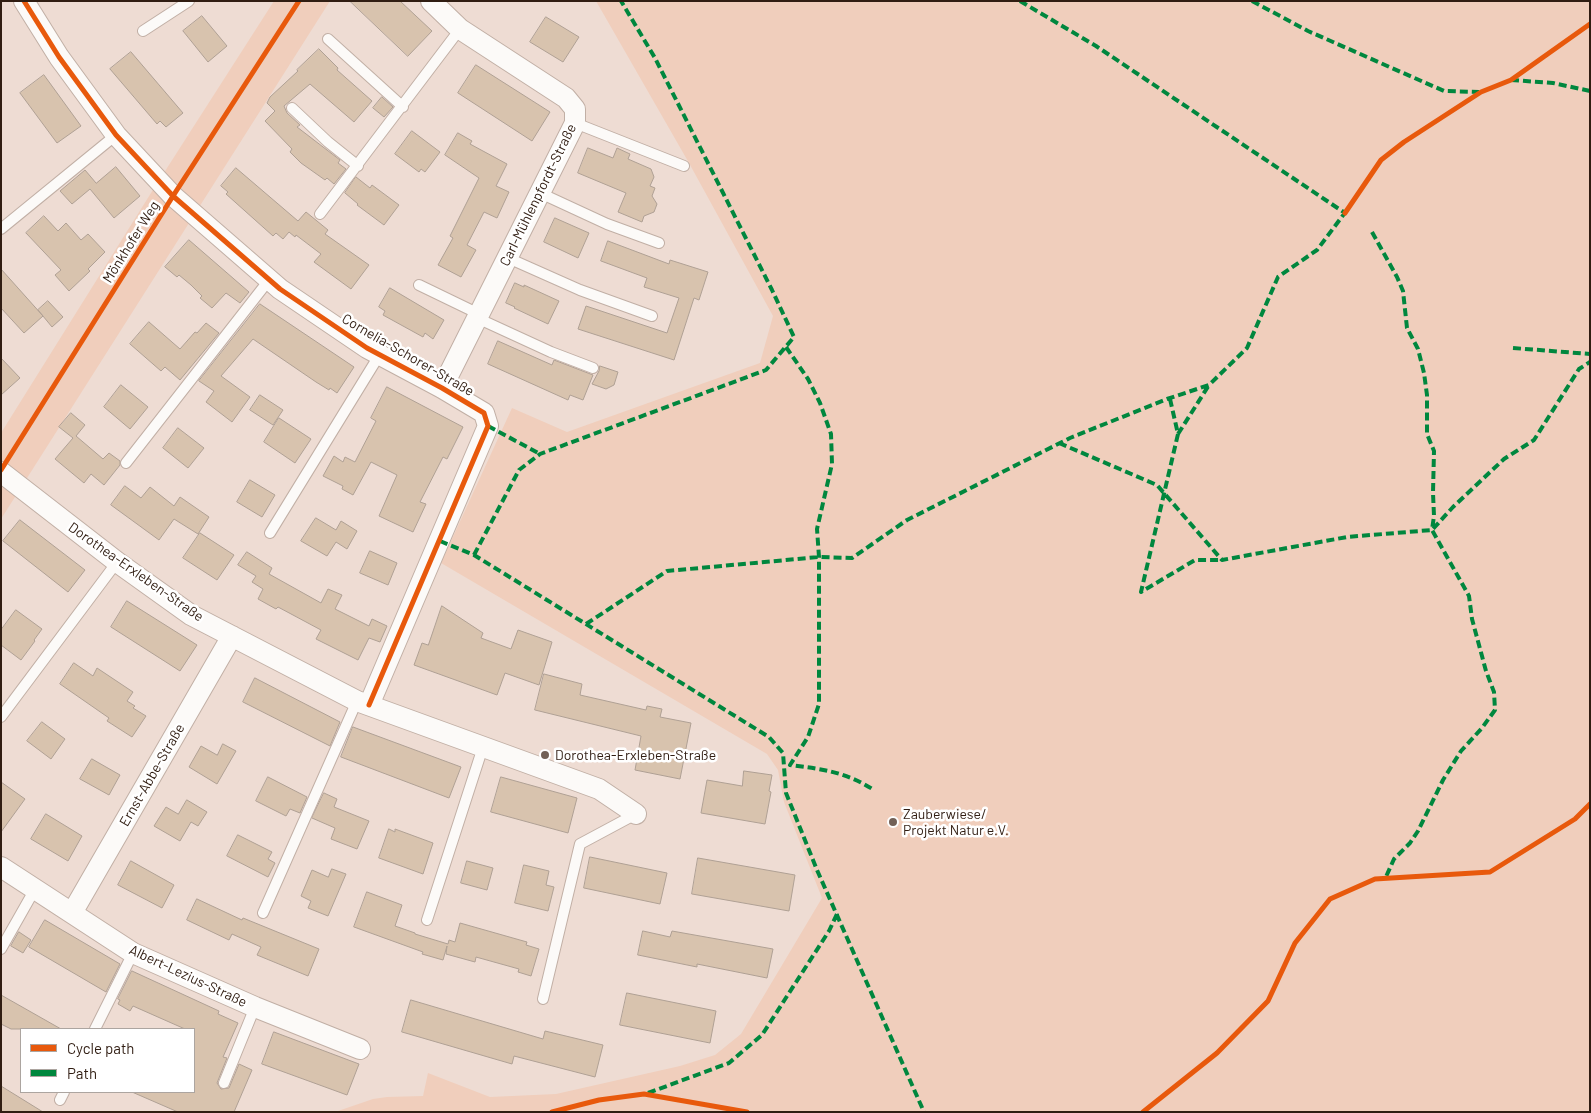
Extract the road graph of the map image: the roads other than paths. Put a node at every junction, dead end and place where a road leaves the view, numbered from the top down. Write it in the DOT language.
graph roads {
  1 [pos="24,1"];
  2 [pos="189,1"];
  3 [pos="431,1"];
  4 [pos="460,28"];
  5 [pos="143,31"];
  6 [pos="328,39"];
  7 [pos="403,107"];
  8 [pos="292,108"];
  9 [pos="575,123"];
  10 [pos="116,135"];
  11 [pos="358,166"];
  12 [pos="684,166"];
  13 [pos="540,193"];
  14 [pos="320,214"];
  15 [pos="1,229"];
  16 [pos="659,243"];
  17 [pos="508,258"];
  18 [pos="270,280"];
  19 [pos="419,284"];
  20 [pos="478,316"];
  21 [pos="652,316"];
  22 [pos="380,354"];
  23 [pos="593,368"];
  24 [pos="442,388"];
  25 [pos="126,463"];
  26 [pos="1,472"];
  27 [pos="270,533"];
  28 [pos="117,562"];
  29 [pos="232,636"];
  30 [pos="363,703"];
  31 [pos="1,717"];
  32 [pos="482,747"];
  33 [pos="636,814"];
  34 [pos="1,867"];
  35 [pos="35,889"];
  36 [pos="72,913"];
  37 [pos="263,913"];
  38 [pos="427,920"];
  39 [pos="1,949"];
  40 [pos="133,953"];
  41 [pos="543,999"];
  42 [pos="255,1007"];
  43 [pos="96,1028"];
  44 [pos="360,1049"];
  45 [pos="224,1083"];
  1 -- 10 [label="street, Cornelia-Schorer-Straße"];
  2 -- 5 [label="lane"];
  3 -- 4 [label="street, Carl-Mühlenpfordt-Straße"];
  4 -- 7 [label="lane"];
  4 -- 9 [label="street, Carl-Mühlenpfordt-Straße"];
  6 -- 7 [label="lane"];
  7 -- 11 [label="lane"];
  8 -- 11 [label="lane"];
  9 -- 12 [label="lane"];
  9 -- 13 [label="street, Carl-Mühlenpfordt-Straße"];
  10 -- 15 [label="lane"];
  10 -- 18 [label="street, Cornelia-Schorer-Straße"];
  11 -- 14 [label="lane"];
  13 -- 16 [label="lane"];
  13 -- 17 [label="street, Carl-Mühlenpfordt-Straße"];
  17 -- 20 [label="street, Carl-Mühlenpfordt-Straße"];
  17 -- 21 [label="lane"];
  18 -- 22 [label="street, Cornelia-Schorer-Straße"];
  18 -- 25 [label="lane"];
  19 -- 20 [label="lane"];
  20 -- 23 [label="lane"];
  20 -- 24 [label="street, Carl-Mühlenpfordt-Straße"];
  22 -- 24 [label="street, Cornelia-Schorer-Straße"];
  22 -- 27 [label="lane"];
  24 -- 30 [label="street, Cornelia-Schorer-Straße"];
  26 -- 28 [label="street, Dorothea-Erxleben-Straße"];
  28 -- 29 [label="street, Dorothea-Erxleben-Straße"];
  28 -- 31 [label="lane"];
  29 -- 30 [label="street, Dorothea-Erxleben-Straße"];
  29 -- 36 [label="street, Ernst-Abbe-Straße"];
  30 -- 32 [label="street, Dorothea-Erxleben-Straße"];
  30 -- 37 [label="lane"];
  32 -- 33 [label="street, Dorothea-Erxleben-Straße"];
  32 -- 38 [label="lane"];
  33 -- 41 [label="lane"];
  34 -- 35 [label="street, Albert-Lezius-Straße"];
  35 -- 36 [label="street, Albert-Lezius-Straße"];
  35 -- 39 [label="lane"];
  36 -- 40 [label="street, Albert-Lezius-Straße"];
  40 -- 42 [label="street, Albert-Lezius-Straße"];
  40 -- 43 [label="lane"];
  42 -- 44 [label="street, Albert-Lezius-Straße"];
  42 -- 45 [label="lane"];
}
